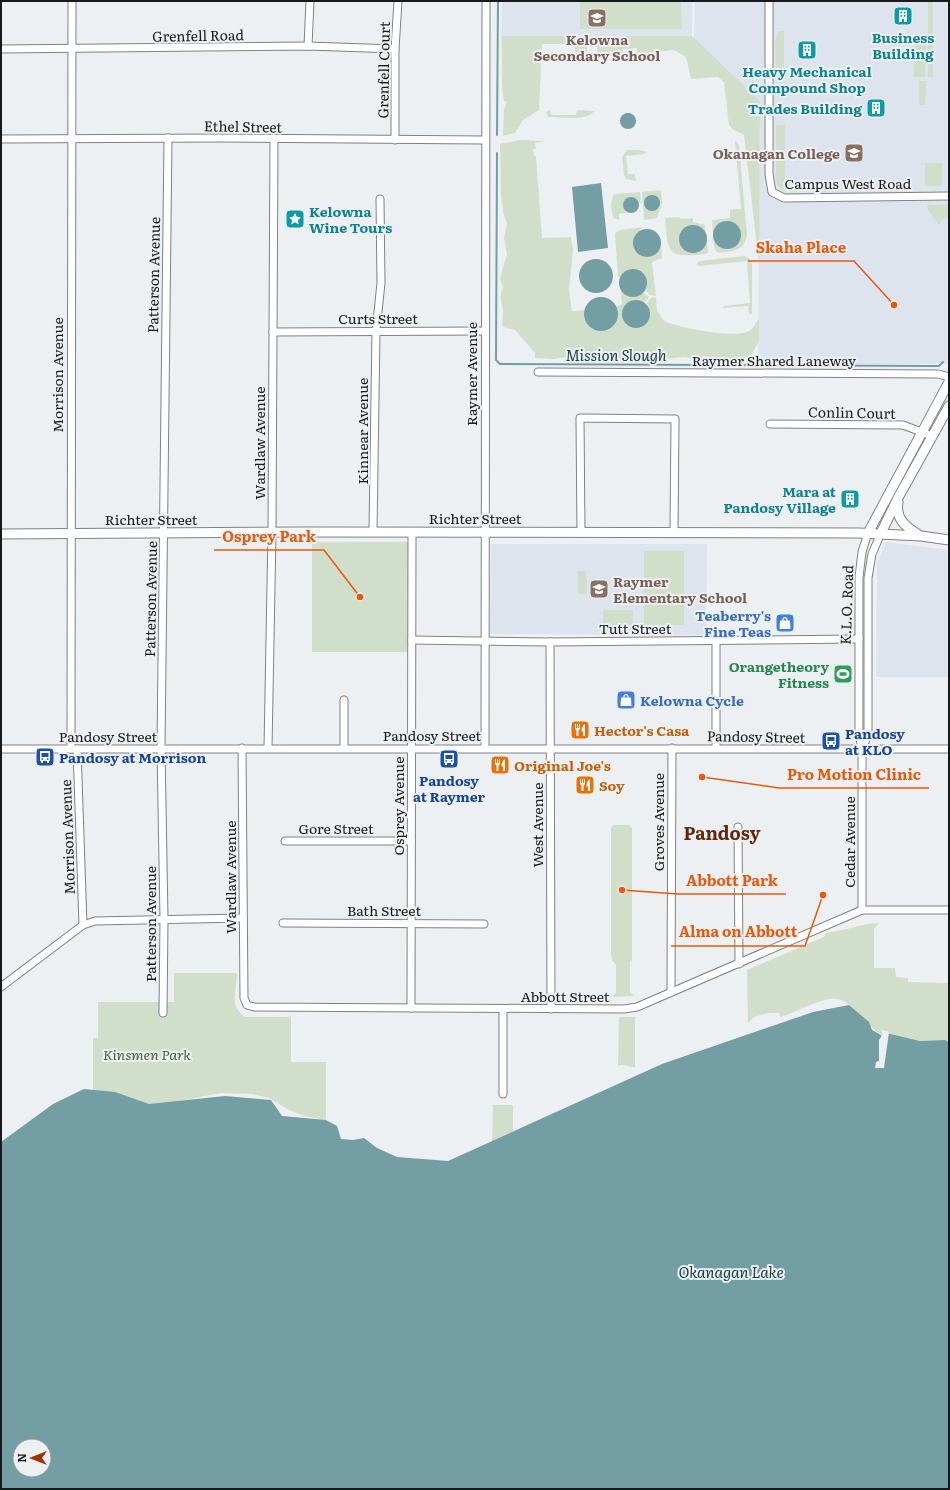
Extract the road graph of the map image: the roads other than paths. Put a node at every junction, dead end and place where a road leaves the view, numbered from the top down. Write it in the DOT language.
graph roads {
  1 [pos="72,1"];
  2 [pos="310,1"];
  3 [pos="398,1"];
  4 [pos="486,1"];
  5 [pos="769,1"];
  6 [pos="308,46"];
  7 [pos="395,48"];
  8 [pos="1,49"];
  9 [pos="71,49"];
  10 [pos="168,138"];
  11 [pos="1,139"];
  12 [pos="274,139"];
  13 [pos="71,140"];
  14 [pos="395,140"];
  15 [pos="484,140"];
  16 [pos="949,196"];
  17 [pos="380,199"];
  18 [pos="376,331"];
  19 [pos="484,331"];
  20 [pos="273,332"];
  21 [pos="538,372"];
  22 [pos="949,376"];
  23 [pos="949,382"];
  24 [pos="949,406"];
  25 [pos="770,424"];
  26 [pos="922,431"];
  27 [pos="932,436"];
  28 [pos="899,496"];
  29 [pos="272,532"];
  30 [pos="373,532"];
  31 [pos="484,532"];
  32 [pos="581,532"];
  33 [pos="674,532"];
  34 [pos="71,533"];
  35 [pos="163,533"];
  36 [pos="412,533"];
  37 [pos="868,533"];
  38 [pos="881,533"];
  39 [pos="1,534"];
  40 [pos="920,536"];
  41 [pos="949,540"];
  42 [pos="859,639"];
  43 [pos="412,640"];
  44 [pos="485,641"];
  45 [pos="716,641"];
  46 [pos="550,642"];
  47 [pos="344,700"];
  48 [pos="161,748"];
  49 [pos="242,748"];
  50 [pos="268,748"];
  51 [pos="344,748"];
  52 [pos="412,748"];
  53 [pos="485,748"];
  54 [pos="550,748"];
  55 [pos="672,748"];
  56 [pos="716,748"];
  57 [pos="1,749"];
  58 [pos="74,749"];
  59 [pos="949,749"];
  60 [pos="862,750"];
  61 [pos="738,827"];
  62 [pos="411,840"];
  63 [pos="285,841"];
  64 [pos="862,910"];
  65 [pos="949,910"];
  66 [pos="243,918"];
  67 [pos="164,919"];
  68 [pos="283,923"];
  69 [pos="411,923"];
  70 [pos="484,924"];
  71 [pos="83,925"];
  72 [pos="739,964"];
  73 [pos="1,987"];
  74 [pos="671,992"];
  75 [pos="247,1005"];
  76 [pos="410,1008"];
  77 [pos="503,1009"];
  78 [pos="551,1009"];
  79 [pos="164,1013"];
  80 [pos="503,1094"];
  1 -- 9 [label="street, Morrison Avenue"];
  2 -- 6 [label="street"];
  3 -- 7 [label="street, Grenfell Court"];
  4 -- 15 [label="street, Raymer Avenue"];
  5 -- 16 [label="street, Campus West Road"];
  6 -- 7 [label="street, Grenfell Road"];
  6 -- 9 [label="street, Grenfell Road"];
  7 -- 14 [label="street, Grenfell Court"];
  8 -- 9 [label="street, Grenfell Road"];
  9 -- 13 [label="street, Morrison Avenue"];
  10 -- 12 [label="street, Ethel Street"];
  10 -- 13 [label="street, Ethel Street"];
  10 -- 35 [label="street, Patterson Avenue"];
  11 -- 13 [label="street, Ethel Street"];
  12 -- 14 [label="street, Ethel Street"];
  12 -- 20 [label="street, Wardlaw Avenue"];
  13 -- 34 [label="street, Morrison Avenue"];
  14 -- 15 [label="street, Ethel Street"];
  15 -- 19 [label="street, Raymer Avenue"];
  17 -- 18 [label="street, Kinnear Avenue"];
  18 -- 19 [label="street, Curts Street"];
  18 -- 20 [label="street, Curts Street"];
  18 -- 30 [label="street, Kinnear Avenue"];
  19 -- 31 [label="street, Raymer Avenue"];
  20 -- 29 [label="street, Wardlaw Avenue"];
  21 -- 22 [label="street, Raymer Shared Laneway"];
  23 -- 26 [label="main road, K.L.O. Road"];
  24 -- 27 [label="main road, K.L.O. Road"];
  25 -- 26 [label="street, Conlin Court"];
  26 -- 27 [label="street, Conlin Court"];
  26 -- 37 [label="main road, K.L.O. Road"];
  27 -- 28 [label="main road, K.L.O. Road"];
  28 -- 38 [label="main road, K.L.O. Road"];
  28 -- 40 [label="main road"];
  29 -- 30 [label="main road, Richter Street"];
  29 -- 35 [label="main road, Richter Street"];
  29 -- 50 [label="street, Wardlaw Avenue"];
  30 -- 36 [label="main road, Richter Street"];
  31 -- 32 [label="main road, Richter Street"];
  31 -- 36 [label="main road, Richter Street"];
  31 -- 44 [label="street, Raymer Avenue"];
  32 -- 33 [label="main road, Richter Street"];
  32 -- 33 [label="street"];
  33 -- 37 [label="main road, Richter Street"];
  34 -- 35 [label="main road, Richter Street"];
  34 -- 39 [label="main road, Richter Street"];
  34 -- 58 [label="street, Morrison Avenue"];
  35 -- 48 [label="street, Patterson Avenue"];
  36 -- 43 [label="street, Osprey Avenue"];
  37 -- 38 [label="main road, Richter Street"];
  37 -- 42 [label="street, K.L.O. Road"];
  38 -- 40 [label="main road, Richter Street"];
  38 -- 60 [label="street, K.L.O. Road"];
  40 -- 41 [label="main road, Richter Street"];
  42 -- 45 [label="street, Tutt Street"];
  42 -- 60 [label="street, K.L.O. Road"];
  43 -- 44 [label="street, Tutt Street"];
  43 -- 52 [label="street, Osprey Avenue"];
  44 -- 46 [label="street, Tutt Street"];
  44 -- 53 [label="street, Raymer Avenue"];
  45 -- 46 [label="street, Tutt Street"];
  45 -- 56 [label="street"];
  46 -- 54 [label="street, West Avenue"];
  47 -- 51 [label="street"];
  48 -- 49 [label="street, Pandosy Street"];
  48 -- 58 [label="street, Pandosy Street"];
  48 -- 67 [label="street, Patterson Avenue"];
  49 -- 50 [label="street, Pandosy Street"];
  49 -- 66 [label="street, Wardlaw Avenue"];
  50 -- 51 [label="street, Pandosy Street"];
  51 -- 52 [label="street, Pandosy Street"];
  52 -- 53 [label="street, Pandosy Street"];
  52 -- 62 [label="street, Osprey Avenue"];
  53 -- 54 [label="street, Pandosy Street"];
  54 -- 55 [label="street, Pandosy Street"];
  54 -- 78 [label="street, West Avenue"];
  55 -- 56 [label="street, Pandosy Street"];
  55 -- 74 [label="street, Groves Avenue"];
  56 -- 60 [label="street, Pandosy Street"];
  57 -- 58 [label="street, Pandosy Street"];
  58 -- 71 [label="street, Morrison Avenue"];
  59 -- 60 [label="street, Pandosy Street"];
  60 -- 64 [label="street, Cedar Avenue"];
  61 -- 72 [label="street"];
  62 -- 63 [label="street, Gore Street"];
  62 -- 69 [label="street, Osprey Avenue"];
  64 -- 65 [label="street"];
  64 -- 72 [label="street, Abbott Street"];
  66 -- 67 [label="street"];
  66 -- 75 [label="street, Wardlaw Avenue"];
  67 -- 71 [label="street"];
  67 -- 79 [label="street, Patterson Avenue"];
  68 -- 69 [label="street, Bath Street"];
  69 -- 70 [label="street, Bath Street"];
  69 -- 76 [label="street, Osprey Avenue"];
  71 -- 73 [label="street"];
  72 -- 74 [label="street, Abbott Street"];
  74 -- 78 [label="street, Abbott Street"];
  75 -- 76 [label="street, Abbott Street"];
  76 -- 77 [label="street, Abbott Street"];
  77 -- 78 [label="street, Abbott Street"];
  77 -- 80 [label="street"];
}
